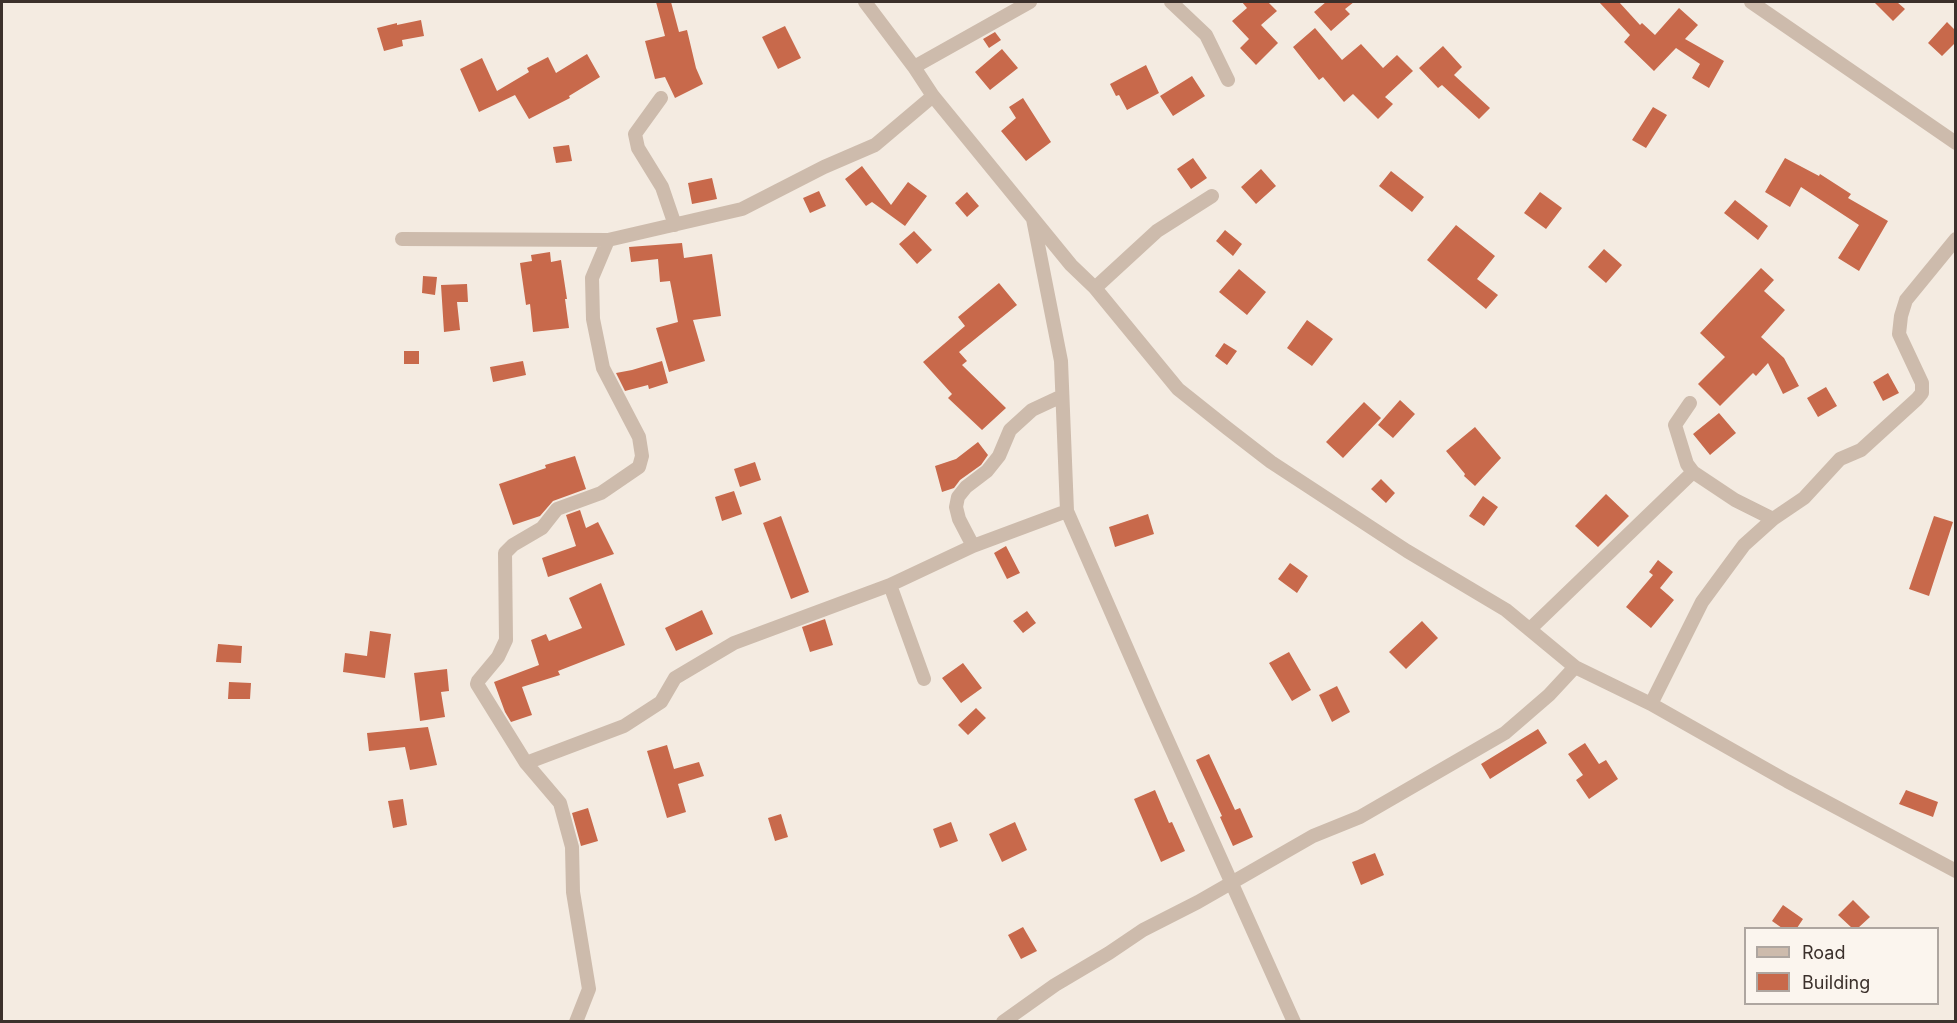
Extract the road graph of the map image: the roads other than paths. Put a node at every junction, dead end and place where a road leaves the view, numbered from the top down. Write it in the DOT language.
graph roads {
  1 [pos="865,2"];
  2 [pos="1030,2"];
  3 [pos="1172,2"];
  4 [pos="1751,2"];
  5 [pos="914,67"];
  6 [pos="1228,80"];
  7 [pos="933,96"];
  8 [pos="661,98"];
  9 [pos="1956,143"];
  10 [pos="1212,196"];
  11 [pos="1033,218"];
  12 [pos="675,225"];
  13 [pos="402,239"];
  14 [pos="1956,239"];
  15 [pos="609,240"];
  16 [pos="1095,288"];
  17 [pos="1062,396"];
  18 [pos="1690,403"];
  19 [pos="1693,472"];
  20 [pos="1067,511"];
  21 [pos="1773,519"];
  22 [pos="973,546"];
  23 [pos="890,585"];
  24 [pos="1530,629"];
  25 [pos="1575,667"];
  26 [pos="924,679"];
  27 [pos="1651,704"];
  28 [pos="526,763"];
  29 [pos="1956,871"];
  30 [pos="1231,882"];
  31 [pos="576,1022"];
  32 [pos="1003,1022"];
  33 [pos="1294,1022"];
  1 -- 5 [label="street"];
  2 -- 5 [label="street"];
  3 -- 6 [label="street"];
  4 -- 9 [label="street"];
  5 -- 7 [label="street"];
  7 -- 11 [label="street"];
  7 -- 12 [label="street"];
  8 -- 12 [label="street"];
  10 -- 16 [label="street"];
  11 -- 16 [label="street"];
  11 -- 17 [label="street"];
  12 -- 15 [label="street"];
  13 -- 15 [label="street"];
  14 -- 21 [label="street"];
  15 -- 28 [label="street"];
  16 -- 24 [label="street"];
  17 -- 20 [label="street"];
  17 -- 22 [label="street"];
  18 -- 19 [label="street"];
  19 -- 21 [label="street"];
  19 -- 24 [label="street"];
  20 -- 22 [label="street"];
  20 -- 30 [label="street"];
  21 -- 27 [label="street"];
  22 -- 23 [label="street"];
  23 -- 26 [label="street"];
  23 -- 28 [label="street"];
  24 -- 25 [label="street"];
  25 -- 27 [label="street"];
  25 -- 30 [label="street"];
  27 -- 29 [label="street"];
  28 -- 31 [label="street"];
  30 -- 32 [label="street"];
  30 -- 33 [label="street"];
}
